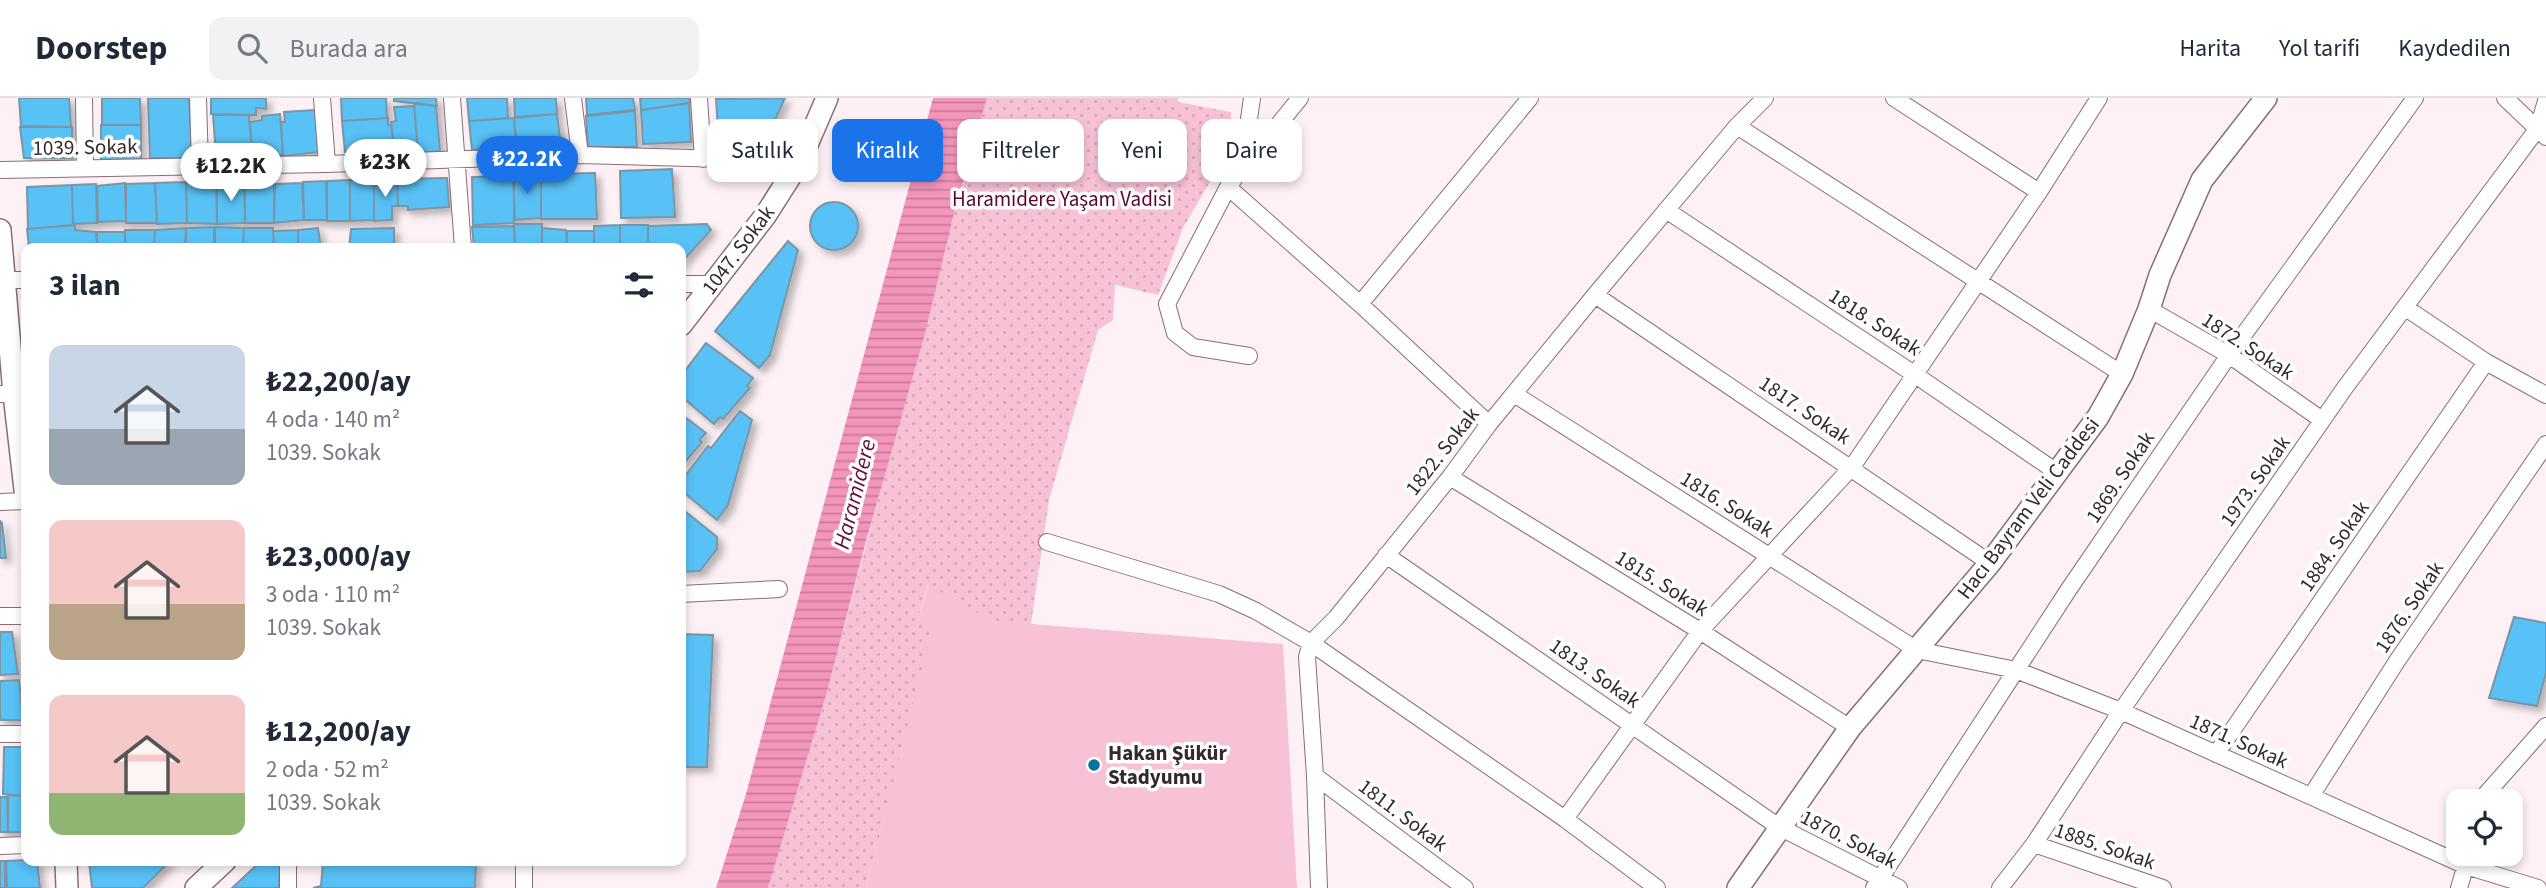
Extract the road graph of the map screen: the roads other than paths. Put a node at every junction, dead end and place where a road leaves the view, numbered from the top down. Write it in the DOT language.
graph roads {
  1 [pos="84,98"];
  2 [pos="198,98"];
  3 [pos="322,98"];
  4 [pos="452,98"];
  5 [pos="573,98"];
  6 [pos="699,98"];
  7 [pos="827,98"];
  8 [pos="1252,98"];
  9 [pos="1300,98"];
  10 [pos="1530,98"];
  11 [pos="1765,98"];
  12 [pos="1894,98"];
  13 [pos="2099,98"];
  14 [pos="2266,98"];
  15 [pos="2415,98"];
  16 [pos="2505,98"];
  17 [pos="2546,101"];
  18 [pos="818,119"];
  19 [pos="1249,119"];
  20 [pos="1283,119"];
  21 [pos="1737,126"];
  22 [pos="2542,133"];
  23 [pos="580,155"];
  24 [pos="456,158"];
  25 [pos="703,159"];
  26 [pos="707,159"];
  27 [pos="327,164"];
  28 [pos="200,165"];
  29 [pos="85,168"];
  30 [pos="0,170"];
  31 [pos="787,182"];
  32 [pos="1232,182"];
  33 [pos="1228,187"];
  34 [pos="2039,192"];
  35 [pos="1666,210"];
  36 [pos="0,230"];
  37 [pos="463,243"];
  38 [pos="2,280"];
  39 [pos="21,280"];
  40 [pos="1978,281"];
  41 [pos="686,284"];
  42 [pos="713,284"];
  43 [pos="1595,295"];
  44 [pos="1360,304"];
  45 [pos="2406,308"];
  46 [pos="2149,309"];
  47 [pos="686,319"];
  48 [pos="2229,355"];
  49 [pos="1249,356"];
  50 [pos="2486,362"];
  51 [pos="1914,374"];
  52 [pos="2122,374"];
  53 [pos="1514,394"];
  54 [pos="13,395"];
  55 [pos="2546,395"];
  56 [pos="2322,420"];
  57 [pos="1489,424"];
  58 [pos="2546,444"];
  59 [pos="21,460"];
  60 [pos="1852,467"];
  61 [pos="2058,472"];
  62 [pos="1450,477"];
  63 [pos="21,500"];
  64 [pos="0,502"];
  65 [pos="1047,542"];
  66 [pos="1386,555"];
  67 [pos="1769,556"];
  68 [pos="1990,563"];
  69 [pos="779,589"];
  70 [pos="686,594"];
  71 [pos="0,616"];
  72 [pos="21,616"];
  73 [pos="1700,631"];
  74 [pos="1311,643"];
  75 [pos="1917,650"];
  76 [pos="2016,670"];
  77 [pos="2121,711"];
  78 [pos="1634,726"];
  79 [pos="2546,726"];
  80 [pos="1850,727"];
  81 [pos="0,734"];
  82 [pos="21,734"];
  83 [pos="2216,754"];
  84 [pos="1315,776"];
  85 [pos="2490,789"];
  86 [pos="2311,796"];
  87 [pos="1565,820"];
  88 [pos="1779,827"];
  89 [pos="2034,844"];
  90 [pos="21,845"];
  91 [pos="0,846"];
  92 [pos="2446,851"];
  93 [pos="66,866"];
  94 [pos="220,866"];
  95 [pos="288,866"];
  96 [pos="524,866"];
  97 [pos="2465,866"];
  98 [pos="2482,866"];
  99 [pos="1878,883"];
  100 [pos="67,888"];
  101 [pos="196,888"];
  102 [pos="288,888"];
  103 [pos="524,888"];
  104 [pos="1319,888"];
  105 [pos="1465,888"];
  106 [pos="1657,888"];
  107 [pos="1738,888"];
  108 [pos="1899,888"];
  109 [pos="2000,888"];
  110 [pos="2163,888"];
  111 [pos="2459,888"];
  112 [pos="2538,888"];
  1 -- 29 [label="street"];
  2 -- 28 [label="street"];
  3 -- 27 [label="street"];
  4 -- 24 [label="street"];
  5 -- 23 [label="street"];
  6 -- 25 [label="street"];
  7 -- 18 [label="main road, 1047. Sokak"];
  8 -- 19 [label="street"];
  9 -- 20 [label="street"];
  10 -- 44 [label="street"];
  11 -- 21 [label="street, 1822. Sokak"];
  12 -- 34 [label="street"];
  13 -- 34 [label="street"];
  14 -- 46 [label="main road, Hacı Bayram Veli Caddesi"];
  15 -- 48 [label="street, 1869. Sokak"];
  16 -- 22 [label="street"];
  17 -- 22 [label="street, 1973. Sokak"];
  21 -- 35 [label="street, 1822. Sokak"];
  21 -- 40 [label="street"];
  22 -- 45 [label="street, 1973. Sokak"];
  23 -- 24 [label="street, 1039. Sokak"];
  23 -- 25 [label="street, 1039. Sokak"];
  24 -- 27 [label="street, 1039. Sokak"];
  24 -- 37 [label="street"];
  25 -- 26 [label="street, 1039. Sokak"];
  27 -- 28 [label="street, 1039. Sokak"];
  28 -- 29 [label="street, 1039. Sokak"];
  29 -- 30 [label="street, 1039. Sokak"];
  31 -- 42 [label="main road, 1047. Sokak"];
  32 -- 33 [label="street"];
  33 -- 44 [label="street"];
  33 -- 49 [label="street"];
  34 -- 40 [label="street"];
  35 -- 43 [label="street, 1822. Sokak"];
  35 -- 51 [label="street, 1818. Sokak"];
  36 -- 38 [label="main road"];
  38 -- 39 [label="street"];
  38 -- 54 [label="main road"];
  40 -- 51 [label="street"];
  40 -- 52 [label="street"];
  41 -- 42 [label="street"];
  42 -- 47 [label="main road, 1047. Sokak"];
  43 -- 53 [label="street, 1822. Sokak"];
  43 -- 60 [label="street, 1817. Sokak"];
  44 -- 57 [label="street"];
  45 -- 50 [label="street"];
  45 -- 56 [label="street, 1973. Sokak"];
  46 -- 48 [label="street, 1872. Sokak"];
  46 -- 52 [label="main road, Hacı Bayram Veli Caddesi"];
  48 -- 56 [label="street, 1872. Sokak"];
  48 -- 76 [label="street, 1869. Sokak"];
  50 -- 55 [label="street"];
  50 -- 83 [label="street, 1884. Sokak"];
  51 -- 60 [label="street"];
  51 -- 61 [label="street, 1818. Sokak"];
  52 -- 61 [label="main road, Hacı Bayram Veli Caddesi"];
  53 -- 57 [label="street, 1822. Sokak"];
  53 -- 67 [label="street, 1816. Sokak"];
  54 -- 59 [label="main road"];
  56 -- 77 [label="street, 1973. Sokak"];
  57 -- 62 [label="street, 1822. Sokak"];
  58 -- 86 [label="street, 1876. Sokak"];
  60 -- 67 [label="street"];
  60 -- 68 [label="street, 1817. Sokak"];
  61 -- 68 [label="main road, Hacı Bayram Veli Caddesi"];
  62 -- 66 [label="street, 1822. Sokak"];
  62 -- 73 [label="street, 1815. Sokak"];
  63 -- 64 [label="street"];
  65 -- 74 [label="street"];
  66 -- 74 [label="street, 1822. Sokak"];
  66 -- 78 [label="street, 1813. Sokak"];
  67 -- 73 [label="street"];
  67 -- 75 [label="street, 1816. Sokak"];
  68 -- 75 [label="main road, Hacı Bayram Veli Caddesi"];
  69 -- 70 [label="street"];
  71 -- 72 [label="street"];
  73 -- 78 [label="street"];
  73 -- 80 [label="street, 1815. Sokak"];
  74 -- 84 [label="street"];
  74 -- 87 [label="street"];
  75 -- 76 [label="street, 1871. Sokak"];
  75 -- 80 [label="main road, Hacı Bayram Veli Caddesi"];
  76 -- 77 [label="street, 1871. Sokak"];
  76 -- 99 [label="street, 1869. Sokak"];
  77 -- 83 [label="street, 1871. Sokak"];
  77 -- 89 [label="street, 1973. Sokak"];
  78 -- 87 [label="street"];
  78 -- 88 [label="street, 1813. Sokak"];
  79 -- 85 [label="street"];
  80 -- 88 [label="main road, Hacı Bayram Veli Caddesi"];
  81 -- 82 [label="street"];
  83 -- 86 [label="street, 1871. Sokak"];
  84 -- 104 [label="street"];
  84 -- 105 [label="street, 1811. Sokak"];
  86 -- 92 [label="street, 1871. Sokak"];
  87 -- 106 [label="street"];
  88 -- 99 [label="street, 1870. Sokak"];
  88 -- 107 [label="main road, Hacı Bayram Veli Caddesi"];
  89 -- 109 [label="street, 1973. Sokak"];
  89 -- 110 [label="street, 1885. Sokak"];
  90 -- 91 [label="street"];
  93 -- 100 [label="main road"];
  94 -- 101 [label="main road"];
  95 -- 102 [label="street"];
  96 -- 103 [label="street"];
  97 -- 111 [label="street"];
  98 -- 112 [label="street, 1871. Sokak"];
  99 -- 108 [label="street, 1870. Sokak"];
}
